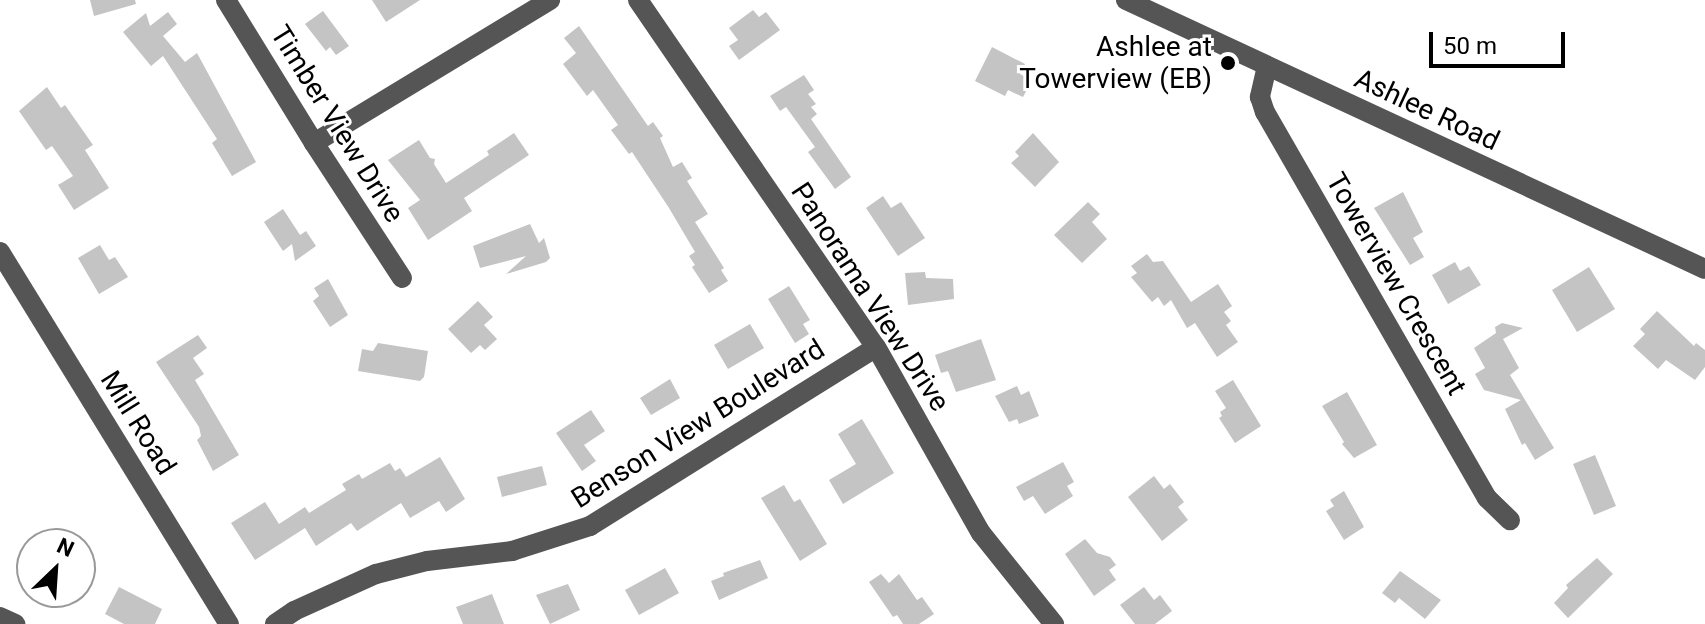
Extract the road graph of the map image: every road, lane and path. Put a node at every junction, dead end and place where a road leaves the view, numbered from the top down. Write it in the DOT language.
graph roads {
  1 [pos="226,0"];
  2 [pos="550,0"];
  3 [pos="638,0"];
  4 [pos="1126,0"];
  5 [pos="1267,66"];
  6 [pos="314,143"];
  7 [pos="0,252"];
  8 [pos="1705,269"];
  9 [pos="402,278"];
  10 [pos="876,347"];
  11 [pos="1510,520"];
  12 [pos="0,617"];
  13 [pos="15,624"];
  14 [pos="229,624"];
  15 [pos="275,624"];
  16 [pos="1054,624"];
  1 -- 6 [label="street, Timber View Drive"];
  2 -- 6 [label="street"];
  3 -- 10 [label="street, Panorama View Drive"];
  4 -- 5 [label="street, Ashlee Road"];
  5 -- 8 [label="street, Ashlee Road"];
  5 -- 11 [label="street, Towerview Crescent"];
  6 -- 9 [label="street, Timber View Drive"];
  7 -- 14 [label="street, Mill Road"];
  10 -- 15 [label="street, Benson View Boulevard"];
  10 -- 16 [label="street, Panorama View Drive"];
  12 -- 13 [label="street"];
}
